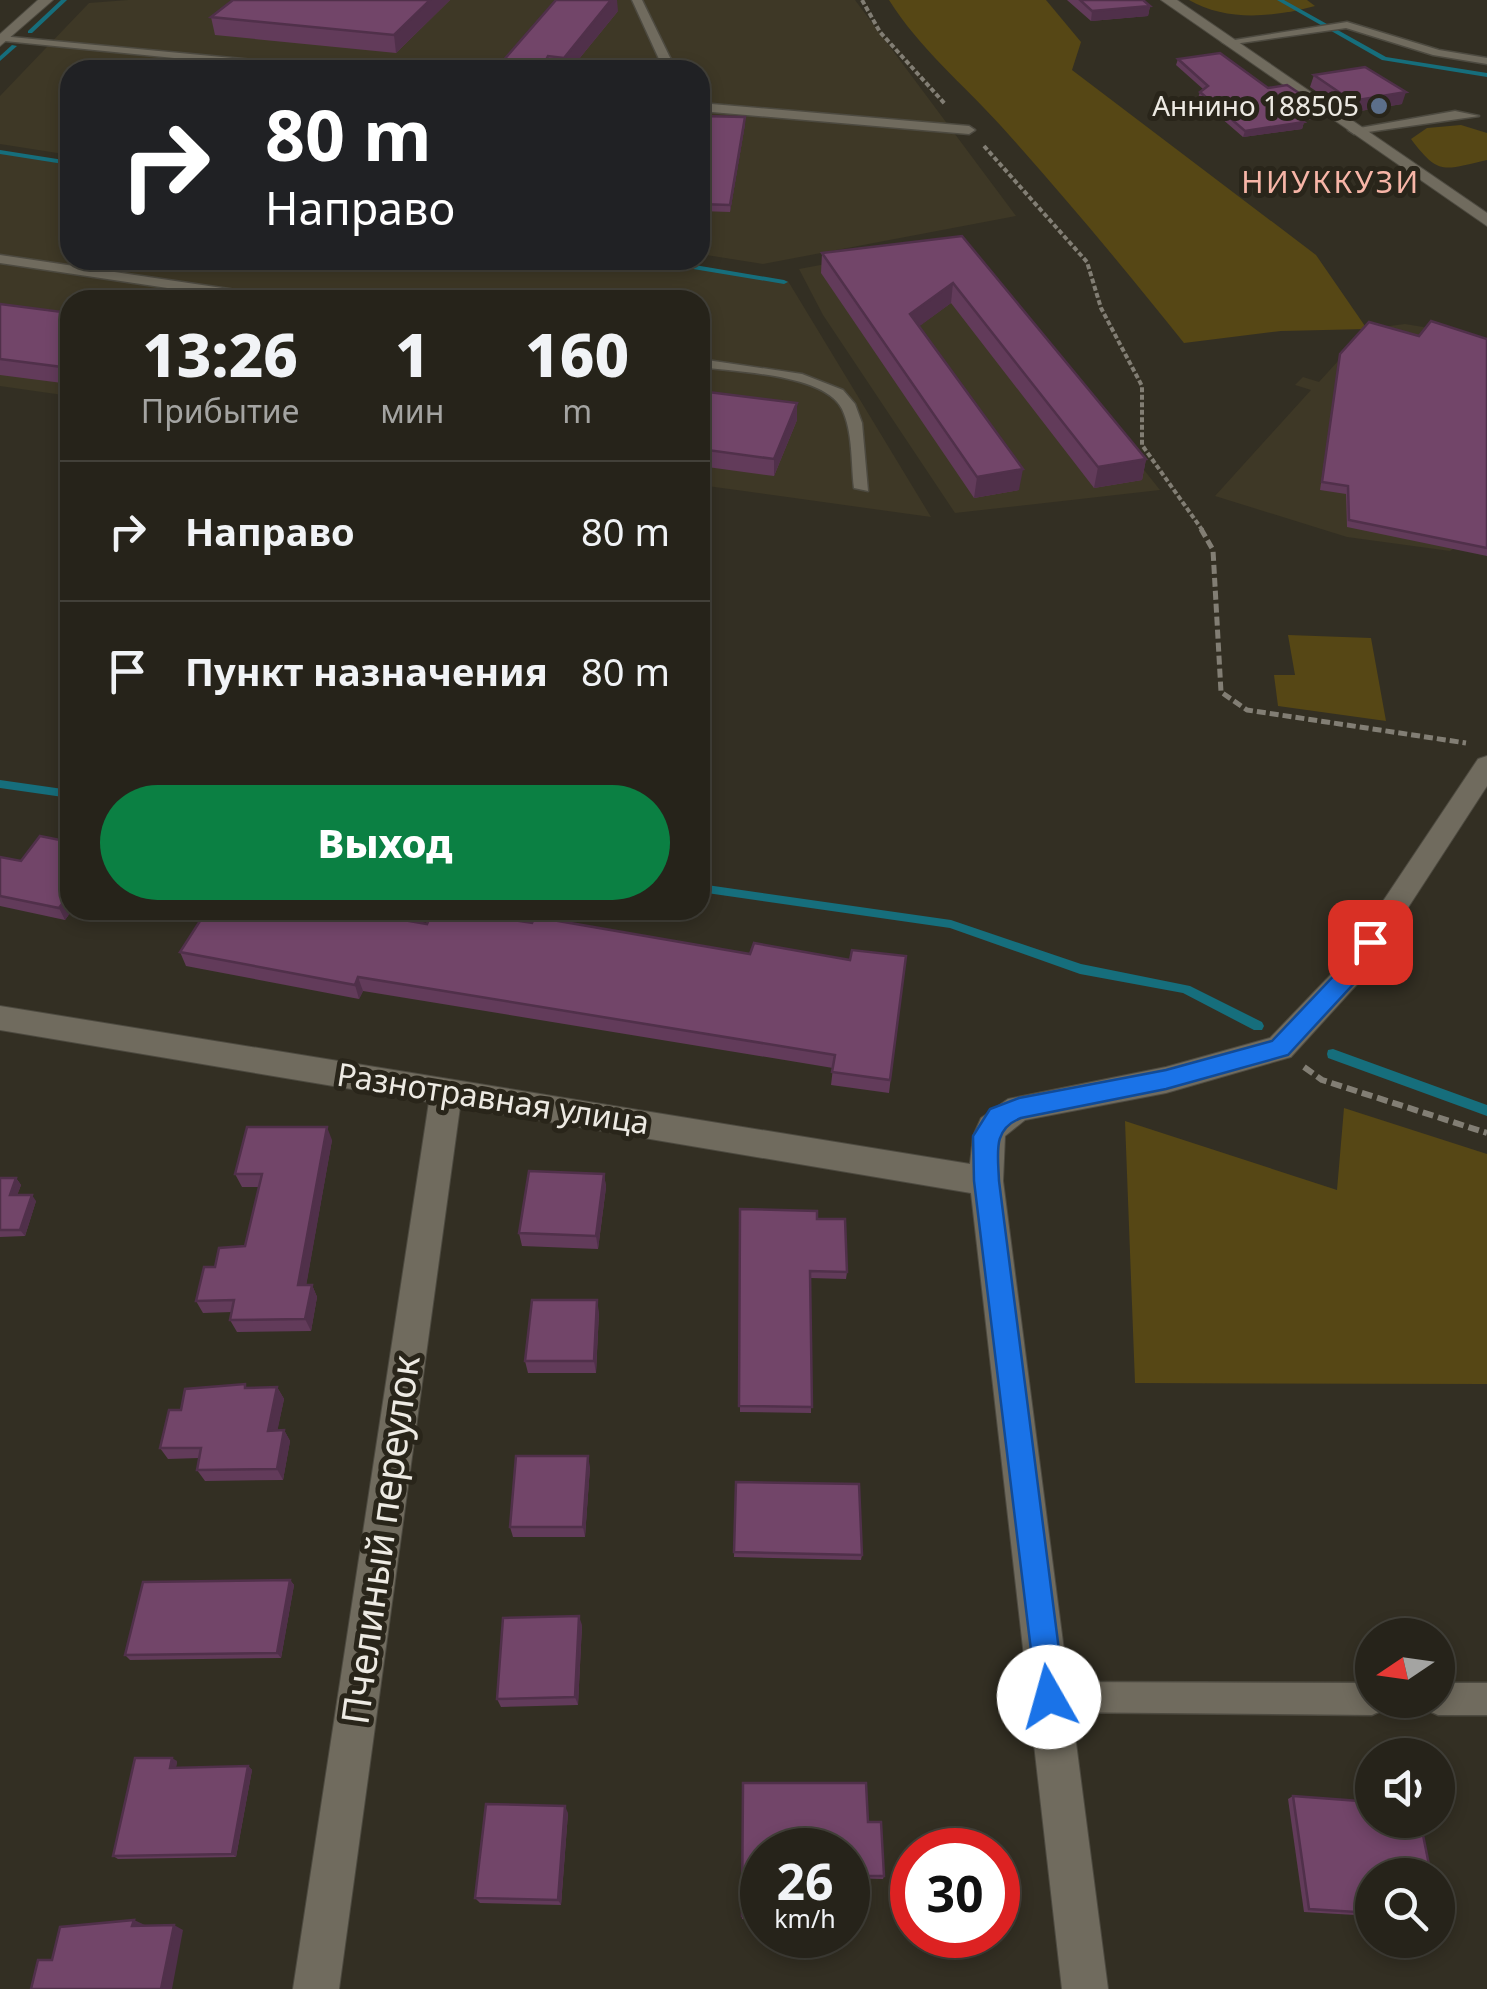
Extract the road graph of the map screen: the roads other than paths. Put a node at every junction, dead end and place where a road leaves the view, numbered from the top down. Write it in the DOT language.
graph roads {
  1 [pos="46,0"];
  2 [pos="638,0"];
  3 [pos="1168,0"];
  4 [pos="2,40"];
  5 [pos="1226,42"];
  6 [pos="219,60"];
  7 [pos="665,60"];
  8 [pos="1487,62"];
  9 [pos="710,108"];
  10 [pos="1473,116"];
  11 [pos="969,130"];
  12 [pos="1354,130"];
  13 [pos="1487,222"];
  14 [pos="0,259"];
  15 [pos="60,268"];
  16 [pos="74,270"];
  17 [pos="209,290"];
  18 [pos="710,365"];
  19 [pos="862,488"];
  20 [pos="1478,754"];
  21 [pos="0,1018"];
  22 [pos="446,1092"];
  23 [pos="986,1181"];
  24 [pos="1049,1697"];
  25 [pos="1355,1698"];
  26 [pos="1455,1699"];
  27 [pos="1487,1699"];
  28 [pos="316,1989"];
  29 [pos="1084,1989"];
  1 -- 4 [label="street"];
  2 -- 7 [label="lane"];
  3 -- 5 [label="street"];
  4 -- 6 [label="lane"];
  5 -- 8 [label="lane"];
  5 -- 12 [label="street"];
  9 -- 11 [label="lane"];
  10 -- 12 [label="lane"];
  12 -- 13 [label="street"];
  14 -- 15 [label="lane"];
  16 -- 17 [label="lane"];
  18 -- 19 [label="lane"];
  20 -- 23 [label="street"];
  21 -- 22 [label="street, Разнотравная улица"];
  22 -- 23 [label="street, Разнотравная улица"];
  22 -- 28 [label="street, Пчелиный переулок"];
  23 -- 24 [label="street"];
  24 -- 25 [label="lane"];
  24 -- 29 [label="street"];
  26 -- 27 [label="lane"];
}
